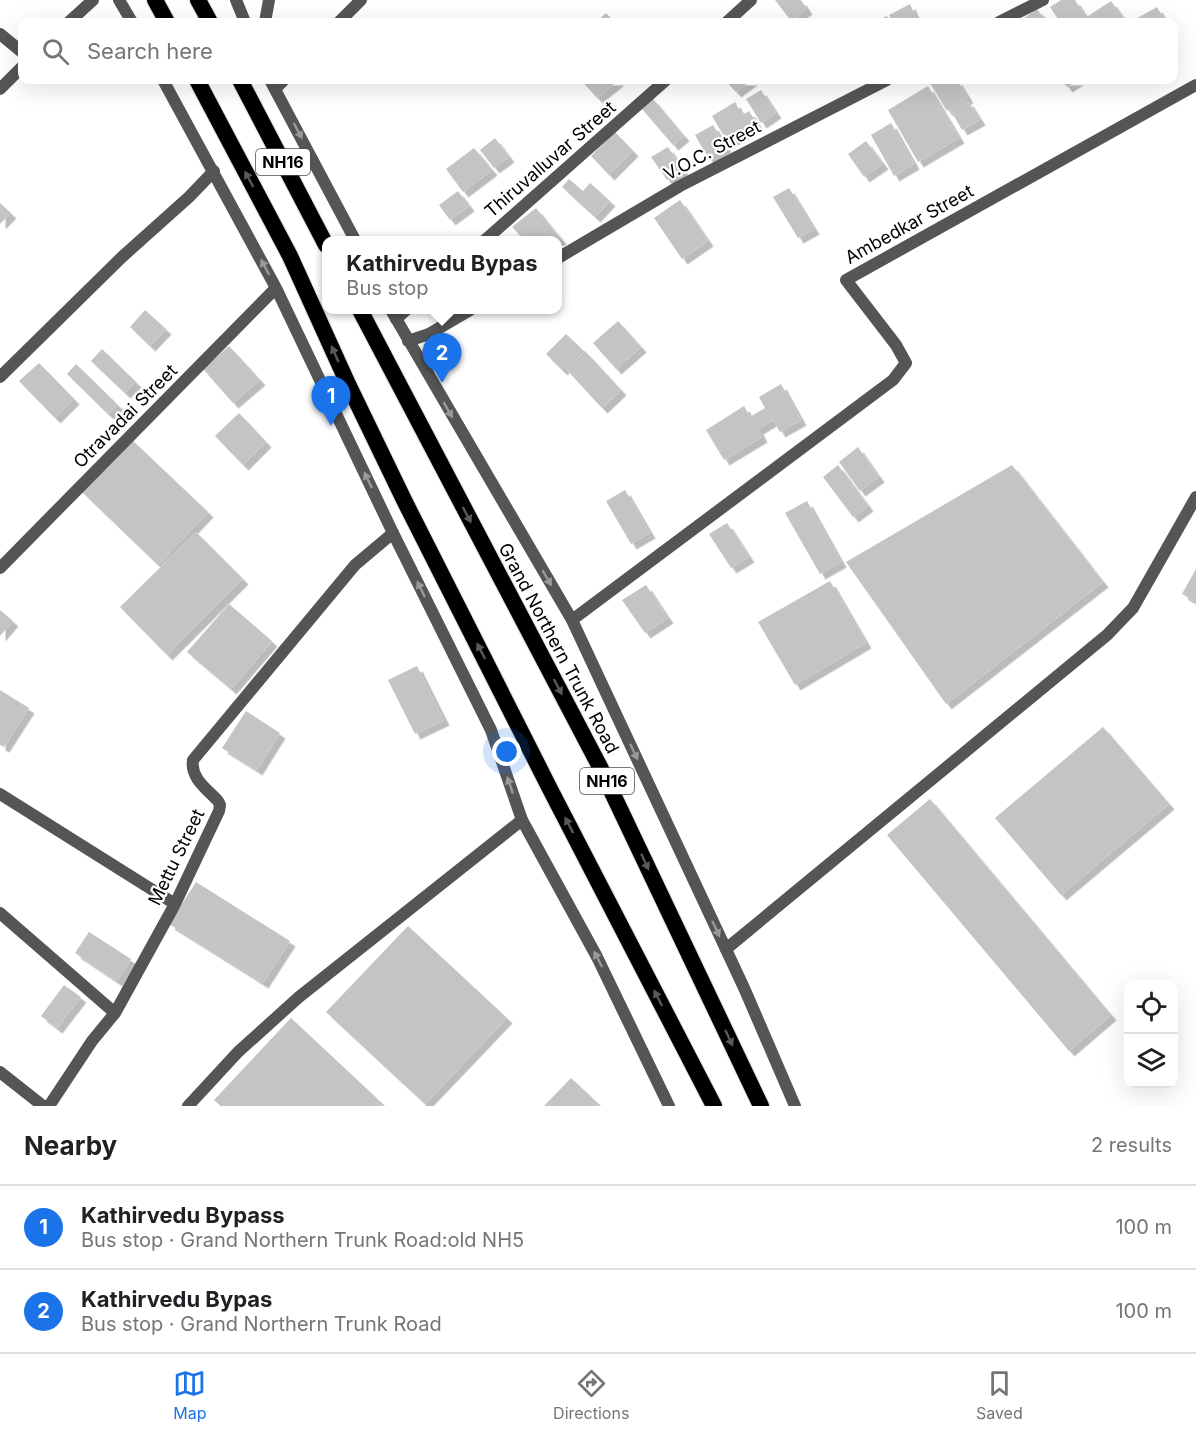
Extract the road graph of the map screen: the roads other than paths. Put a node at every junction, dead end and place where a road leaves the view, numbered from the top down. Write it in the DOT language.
graph roads {
  1 [pos="93,0"];
  2 [pos="119,0"];
  3 [pos="156,0"];
  4 [pos="198,0"];
  5 [pos="236,0"];
  6 [pos="269,0"];
  7 [pos="361,0"];
  8 [pos="751,0"];
  9 [pos="1042,0"];
  10 [pos="73,18"];
  11 [pos="130,18"];
  12 [pos="165,18"];
  13 [pos="208,18"];
  14 [pos="243,18"];
  15 [pos="267,18"];
  16 [pos="343,18"];
  17 [pos="731,18"];
  18 [pos="1007,18"];
  19 [pos="0,34"];
  20 [pos="18,49"];
  21 [pos="18,71"];
  22 [pos="165,84"];
  23 [pos="199,84"];
  24 [pos="242,84"];
  25 [pos="277,84"];
  26 [pos="661,84"];
  27 [pos="879,84"];
  28 [pos="1196,85"];
  29 [pos="0,89"];
  30 [pos="214,171"];
  31 [pos="322,236"];
  32 [pos="353,236"];
  33 [pos="490,236"];
  34 [pos="562,256"];
  35 [pos="276,288"];
  36 [pos="363,314"];
  37 [pos="393,314"];
  38 [pos="462,314"];
  39 [pos="408,341"];
  40 [pos="0,377"];
  41 [pos="1196,497"];
  42 [pos="393,533"];
  43 [pos="0,568"];
  44 [pos="572,620"];
  45 [pos="0,794"];
  46 [pos="522,820"];
  47 [pos="175,904"];
  48 [pos="0,913"];
  49 [pos="726,950"];
  50 [pos="115,1013"];
  51 [pos="0,1072"];
  52 [pos="43,1106"];
  53 [pos="49,1106"];
  54 [pos="188,1106"];
  55 [pos="669,1106"];
  56 [pos="714,1106"];
  57 [pos="761,1106"];
  58 [pos="795,1106"];
  1 -- 10 [label="street"];
  2 -- 11 [label="street"];
  3 -- 12 [label="highway"];
  4 -- 13 [label="highway"];
  5 -- 14 [label="street"];
  6 -- 15 [label="street"];
  7 -- 16 [label="street"];
  8 -- 17 [label="street"];
  9 -- 18 [label="street"];
  19 -- 20 [label="street"];
  21 -- 29 [label="street"];
  22 -- 30 [label="street"];
  56 -- 23 [label="highway, NH16, one-way"];
  24 -- 31 [label="highway, NH16"];
  25 -- 32 [label="street, one-way"];
  26 -- 33 [label="street, Thiruvalluvar Street"];
  27 -- 34 [label="street, V.O.C. Street"];
  28 -- 44 [label="street, Ambedkar Street"];
  35 -- 30 [label="street, one-way"];
  30 -- 40 [label="street"];
  42 -- 35 [label="street, one-way"];
  35 -- 43 [label="street, Otravadai Street"];
  36 -- 57 [label="highway, Grand Northern Trunk Road / NH16, one-way"];
  37 -- 39 [label="street"];
  38 -- 39 [label="street"];
  39 -- 44 [label="street, one-way"];
  41 -- 49 [label="street"];
  46 -- 42 [label="street, one-way"];
  42 -- 47 [label="street, Mettu Street"];
  44 -- 49 [label="street, one-way"];
  45 -- 47 [label="street"];
  46 -- 54 [label="street"];
  55 -- 46 [label="street, one-way"];
  47 -- 50 [label="street, Mettu Street"];
  48 -- 50 [label="street"];
  49 -- 58 [label="street"];
  50 -- 53 [label="street, Mettu Street"];
  51 -- 52 [label="street"];
}
